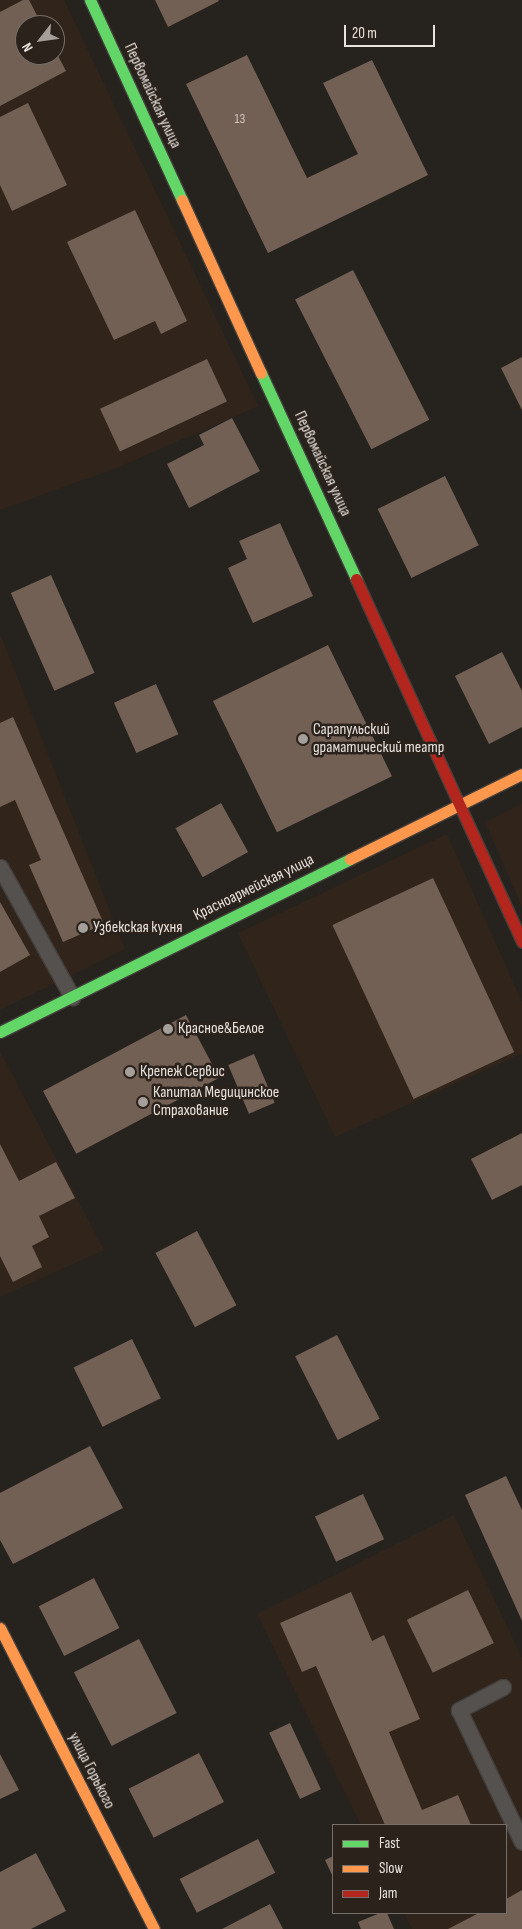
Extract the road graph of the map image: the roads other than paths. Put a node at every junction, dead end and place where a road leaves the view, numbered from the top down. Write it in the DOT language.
graph roads {
  1 [pos="90,0"];
  2 [pos="522,774"];
  3 [pos="460,804"];
  4 [pos="0,867"];
  5 [pos="522,942"];
  6 [pos="72,997"];
  7 [pos="0,1032"];
  8 [pos="0,1628"];
  9 [pos="503,1687"];
  10 [pos="522,1842"];
  11 [pos="154,1929"];
  1 -- 3 [label="street, Первомайская улица"];
  2 -- 3 [label="street, Красноармейская улица"];
  3 -- 5 [label="street, Первомайская улица"];
  3 -- 6 [label="street, Красноармейская улица"];
  4 -- 6 [label="lane"];
  6 -- 7 [label="street, Красноармейская улица"];
  8 -- 11 [label="street, улица Горького"];
  9 -- 10 [label="lane"];
}
